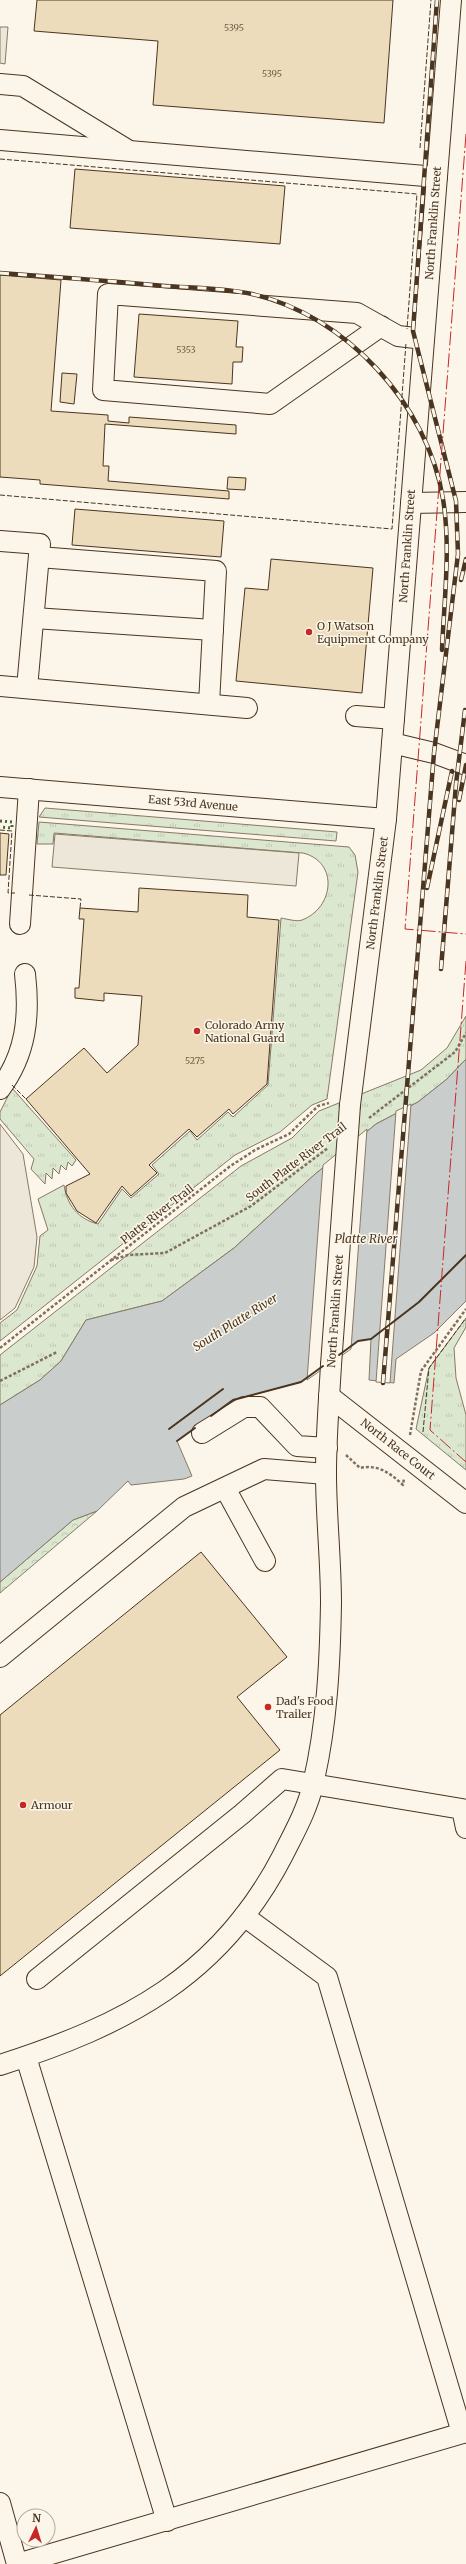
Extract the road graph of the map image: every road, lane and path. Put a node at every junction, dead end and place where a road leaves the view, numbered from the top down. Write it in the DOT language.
graph roads {
  1 [pos="451,0"];
  2 [pos="0,84"];
  3 [pos="0,140"];
  4 [pos="130,151"];
  5 [pos="437,177"];
  6 [pos="380,326"];
  7 [pos="424,339"];
  8 [pos="466,502"];
  9 [pos="411,503"];
  10 [pos="0,541"];
  11 [pos="39,557"];
  12 [pos="34,618"];
  13 [pos="213,630"];
  14 [pos="0,686"];
  15 [pos="27,688"];
  16 [pos="209,704"];
  17 [pos="246,708"];
  18 [pos="356,716"];
  19 [pos="394,719"];
  20 [pos="392,743"];
  21 [pos="466,765"];
  22 [pos="0,787"];
  23 [pos="29,789"];
  24 [pos="386,820"];
  25 [pos="20,924"];
  26 [pos="25,974"];
  27 [pos="466,1034"];
  28 [pos="0,1089"];
  29 [pos="329,1103"];
  30 [pos="366,1120"];
  31 [pos="334,1144"];
  32 [pos="111,1260"];
  33 [pos="466,1309"];
  34 [pos="0,1348"];
  35 [pos="57,1352"];
  36 [pos="0,1381"];
  37 [pos="329,1396"];
  38 [pos="412,1427"];
  39 [pos="202,1433"];
  40 [pos="327,1448"];
  41 [pos="355,1461"];
  42 [pos="326,1474"];
  43 [pos="405,1475"];
  44 [pos="225,1488"];
  45 [pos="466,1503"];
  46 [pos="265,1561"];
  47 [pos="0,1657"];
  48 [pos="313,1785"];
  49 [pos="466,1828"];
  50 [pos="244,1916"];
  51 [pos="37,1978"];
  52 [pos="26,2057"];
  53 [pos="0,2065"];
  54 [pos="464,2433"];
  55 [pos="0,2503"];
  56 [pos="168,2522"];
  57 [pos="17,2564"];
  1 -- 5 [label="street, North Franklin Street"];
  2 -- 4 [label="street"];
  3 -- 4 [label="street"];
  4 -- 5 [label="street"];
  5 -- 7 [label="street, North Franklin Street"];
  6 -- 6 [label="street"];
  6 -- 7 [label="street"];
  7 -- 9 [label="street, North Franklin Street"];
  8 -- 9 [label="street"];
  9 -- 19 [label="street, North Franklin Street"];
  10 -- 11 [label="street"];
  11 -- 12 [label="street"];
  11 -- 13 [label="street"];
  12 -- 13 [label="street"];
  12 -- 15 [label="street"];
  13 -- 16 [label="street"];
  14 -- 15 [label="street"];
  15 -- 16 [label="street"];
  16 -- 17 [label="street"];
  18 -- 19 [label="street"];
  19 -- 20 [label="street, North Franklin Street"];
  20 -- 21 [label="street"];
  20 -- 24 [label="street, North Franklin Street"];
  22 -- 23 [label="street, East 53rd Avenue"];
  23 -- 24 [label="street, East 53rd Avenue"];
  23 -- 25 [label="street"];
  24 -- 37 [label="street, North Franklin Street, bridge"];
  26 -- 28 [label="street"];
  27 -- 30 [label="path"];
  29 -- 32 [label="path, Platte River Trail"];
  31 -- 32 [label="path, South Platte River Trail"];
  32 -- 34 [label="path, Platte River Trail"];
  33 -- 38 [label="path"];
  35 -- 36 [label="path"];
  37 -- 40 [label="street, North Franklin Street"];
  37 -- 45 [label="street, North Race Court"];
  39 -- 40 [label="street"];
  40 -- 42 [label="street, North Franklin Street"];
  41 -- 43 [label="path"];
  42 -- 44 [label="street"];
  42 -- 48 [label="street, North Franklin Street"];
  44 -- 46 [label="street"];
  44 -- 47 [label="street"];
  48 -- 49 [label="street"];
  48 -- 50 [label="street, North Franklin Street"];
  48 -- 51 [label="street"];
  50 -- 52 [label="street, North Franklin Street"];
  50 -- 54 [label="street"];
  52 -- 53 [label="street, North Franklin Street"];
  52 -- 56 [label="street"];
  54 -- 56 [label="street"];
  55 -- 57 [label="street"];
  56 -- 57 [label="street"];
}
